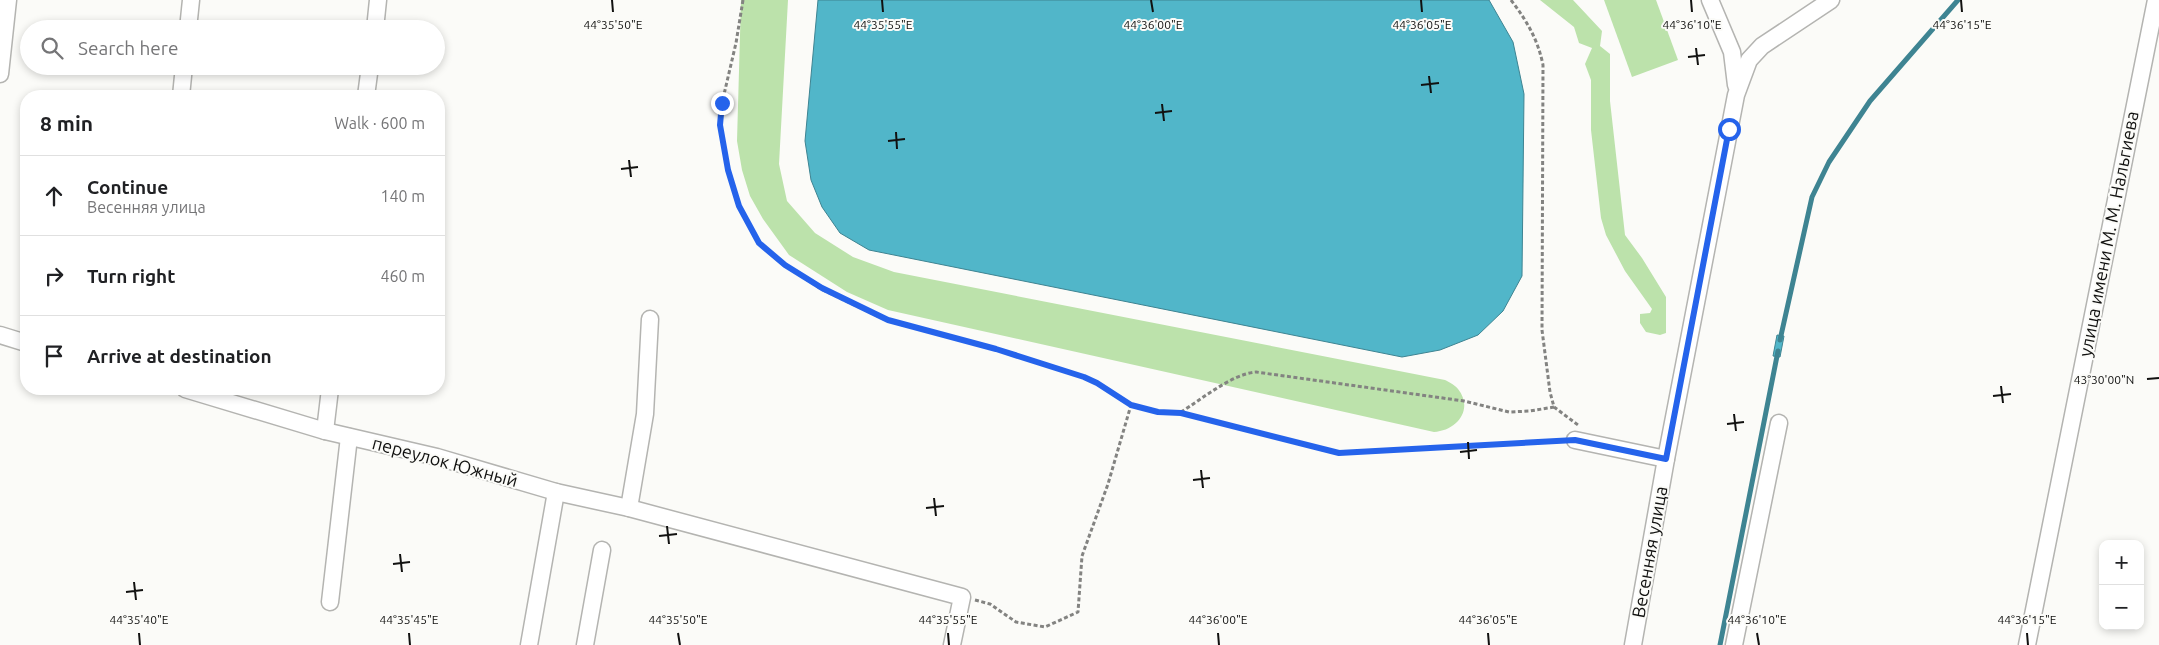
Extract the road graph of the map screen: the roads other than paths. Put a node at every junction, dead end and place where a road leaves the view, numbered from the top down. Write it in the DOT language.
graph roads {
  1 [pos="8,0"];
  2 [pos="191,0"];
  3 [pos="378,0"];
  4 [pos="1710,0"];
  5 [pos="1832,0"];
  6 [pos="2156,0"];
  7 [pos="189,20"];
  8 [pos="375,20"];
  9 [pos="0,74"];
  10 [pos="183,75"];
  11 [pos="369,75"];
  12 [pos="181,90"];
  13 [pos="367,90"];
  14 [pos="1736,94"];
  15 [pos="650,319"];
  16 [pos="0,335"];
  17 [pos="20,340"];
  18 [pos="205,395"];
  19 [pos="329,395"];
  20 [pos="1779,423"];
  21 [pos="325,431"];
  22 [pos="349,437"];
  23 [pos="1575,440"];
  24 [pos="1666,459"];
  25 [pos="556,492"];
  26 [pos="628,508"];
  27 [pos="602,550"];
  28 [pos="330,602"];
  29 [pos="529,645"];
  30 [pos="585,645"];
  31 [pos="952,645"];
  32 [pos="1633,645"];
  33 [pos="1734,645"];
  34 [pos="2027,645"];
  1 -- 9 [label="street"];
  2 -- 7 [label="street"];
  3 -- 8 [label="street"];
  4 -- 14 [label="street"];
  5 -- 14 [label="street, Весенняя улица"];
  6 -- 34 [label="street, улица имени М. М. Нальгиева"];
  10 -- 12 [label="street"];
  11 -- 13 [label="street"];
  14 -- 24 [label="street, Весенняя улица"];
  15 -- 26 [label="street"];
  16 -- 17 [label="street"];
  18 -- 21 [label="street, переулок Южный"];
  19 -- 21 [label="street"];
  20 -- 33 [label="street"];
  21 -- 22 [label="street, переулок Южный"];
  22 -- 25 [label="street, переулок Южный"];
  22 -- 28 [label="street"];
  23 -- 24 [label="street"];
  24 -- 32 [label="street, Весенняя улица"];
  25 -- 26 [label="street, переулок Южный"];
  25 -- 29 [label="street"];
  26 -- 31 [label="street, переулок Южный"];
  27 -- 30 [label="street"];
}
